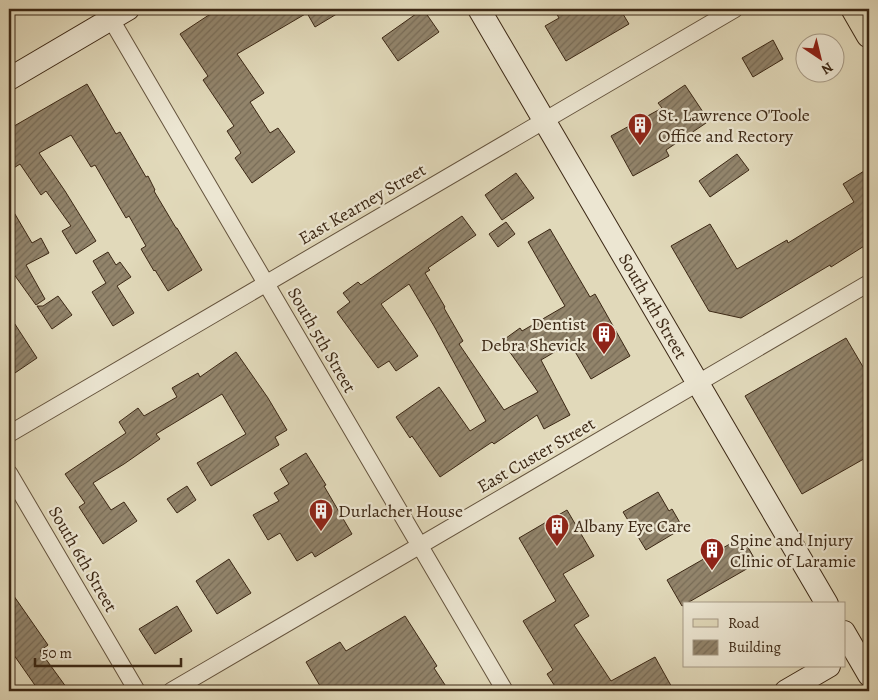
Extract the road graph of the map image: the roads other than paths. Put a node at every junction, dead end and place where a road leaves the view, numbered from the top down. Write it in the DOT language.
graph roads {
  1 [pos="479,9"];
  2 [pos="735,9"];
  3 [pos="854,9"];
  4 [pos="114,12"];
  5 [pos="869,35"];
  6 [pos="9,79"];
  7 [pos="544,120"];
  8 [pos="869,283"];
  9 [pos="266,284"];
  10 [pos="698,383"];
  11 [pos="9,434"];
  12 [pos="9,473"];
  13 [pos="419,546"];
  14 [pos="827,602"];
  15 [pos="853,646"];
  16 [pos="826,668"];
  17 [pos="869,675"];
  18 [pos="137,691"];
  19 [pos="171,691"];
  20 [pos="505,691"];
  21 [pos="786,691"];
  1 -- 7 [label="street, South 4th Street"];
  2 -- 7 [label="street, East Kearney Street"];
  3 -- 5 [label="main road"];
  4 -- 6 [label="street"];
  4 -- 9 [label="street, South 5th Street"];
  7 -- 9 [label="street, East Kearney Street"];
  7 -- 10 [label="street, South 4th Street"];
  8 -- 10 [label="street, East Custer Street"];
  9 -- 11 [label="street, East Kearney Street"];
  9 -- 13 [label="street, South 5th Street"];
  10 -- 13 [label="street, East Custer Street"];
  10 -- 14 [label="street, South 4th Street"];
  12 -- 18 [label="street, South 6th Street"];
  13 -- 19 [label="street, East Custer Street"];
  13 -- 20 [label="street, South 5th Street"];
  15 -- 17 [label="street"];
  16 -- 21 [label="street"];
}
